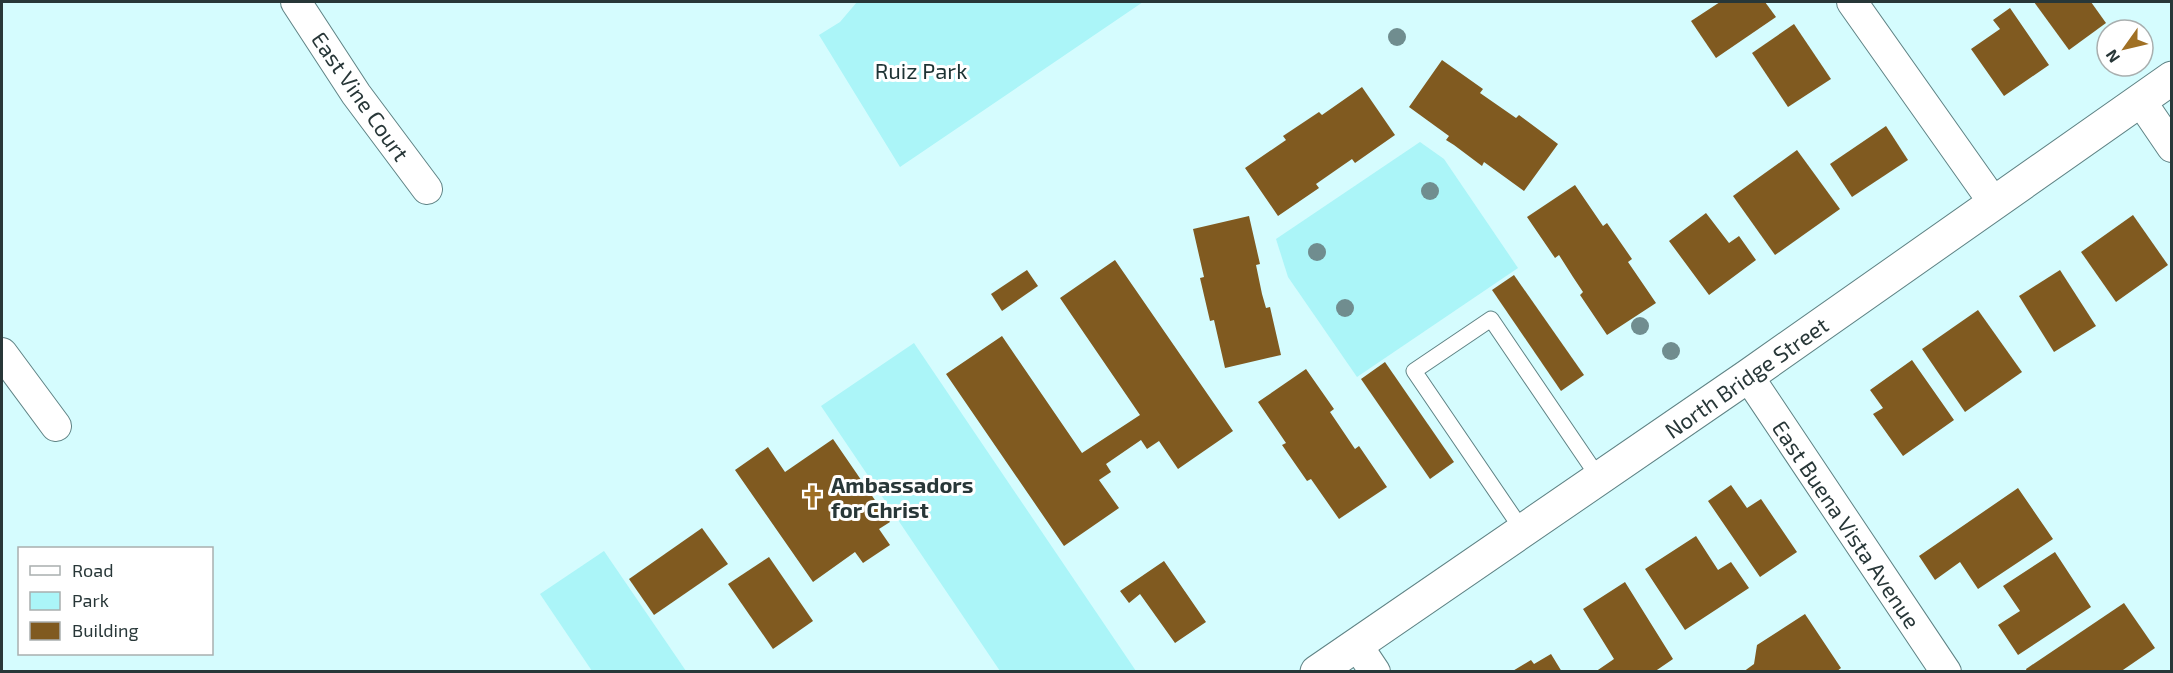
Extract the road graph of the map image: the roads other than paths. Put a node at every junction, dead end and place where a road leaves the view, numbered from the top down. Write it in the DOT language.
graph roads {
  1 [pos="296,2"];
  2 [pos="1852,2"];
  3 [pos="2172,78"];
  4 [pos="2140,100"];
  5 [pos="2172,147"];
  6 [pos="427,189"];
  7 [pos="1994,203"];
  8 [pos="2,353"];
  9 [pos="1748,376"];
  10 [pos="56,426"];
  11 [pos="1599,478"];
  12 [pos="1522,531"];
  13 [pos="1357,645"];
  14 [pos="1317,672"];
  15 [pos="1375,672"];
  16 [pos="1946,672"];
  1 -- 6 [label="street, East Vine Court"];
  2 -- 7 [label="street"];
  3 -- 4 [label="street, North Bridge Street"];
  4 -- 5 [label="street"];
  4 -- 7 [label="street, North Bridge Street"];
  7 -- 9 [label="street, North Bridge Street"];
  8 -- 10 [label="street"];
  9 -- 11 [label="street, North Bridge Street"];
  9 -- 16 [label="street, East Buena Vista Avenue"];
  11 -- 12 [label="street, North Bridge Street"];
  11 -- 12 [label="lane"];
  12 -- 13 [label="street, North Bridge Street"];
  13 -- 14 [label="street, North Bridge Street"];
  13 -- 15 [label="street"];
}
